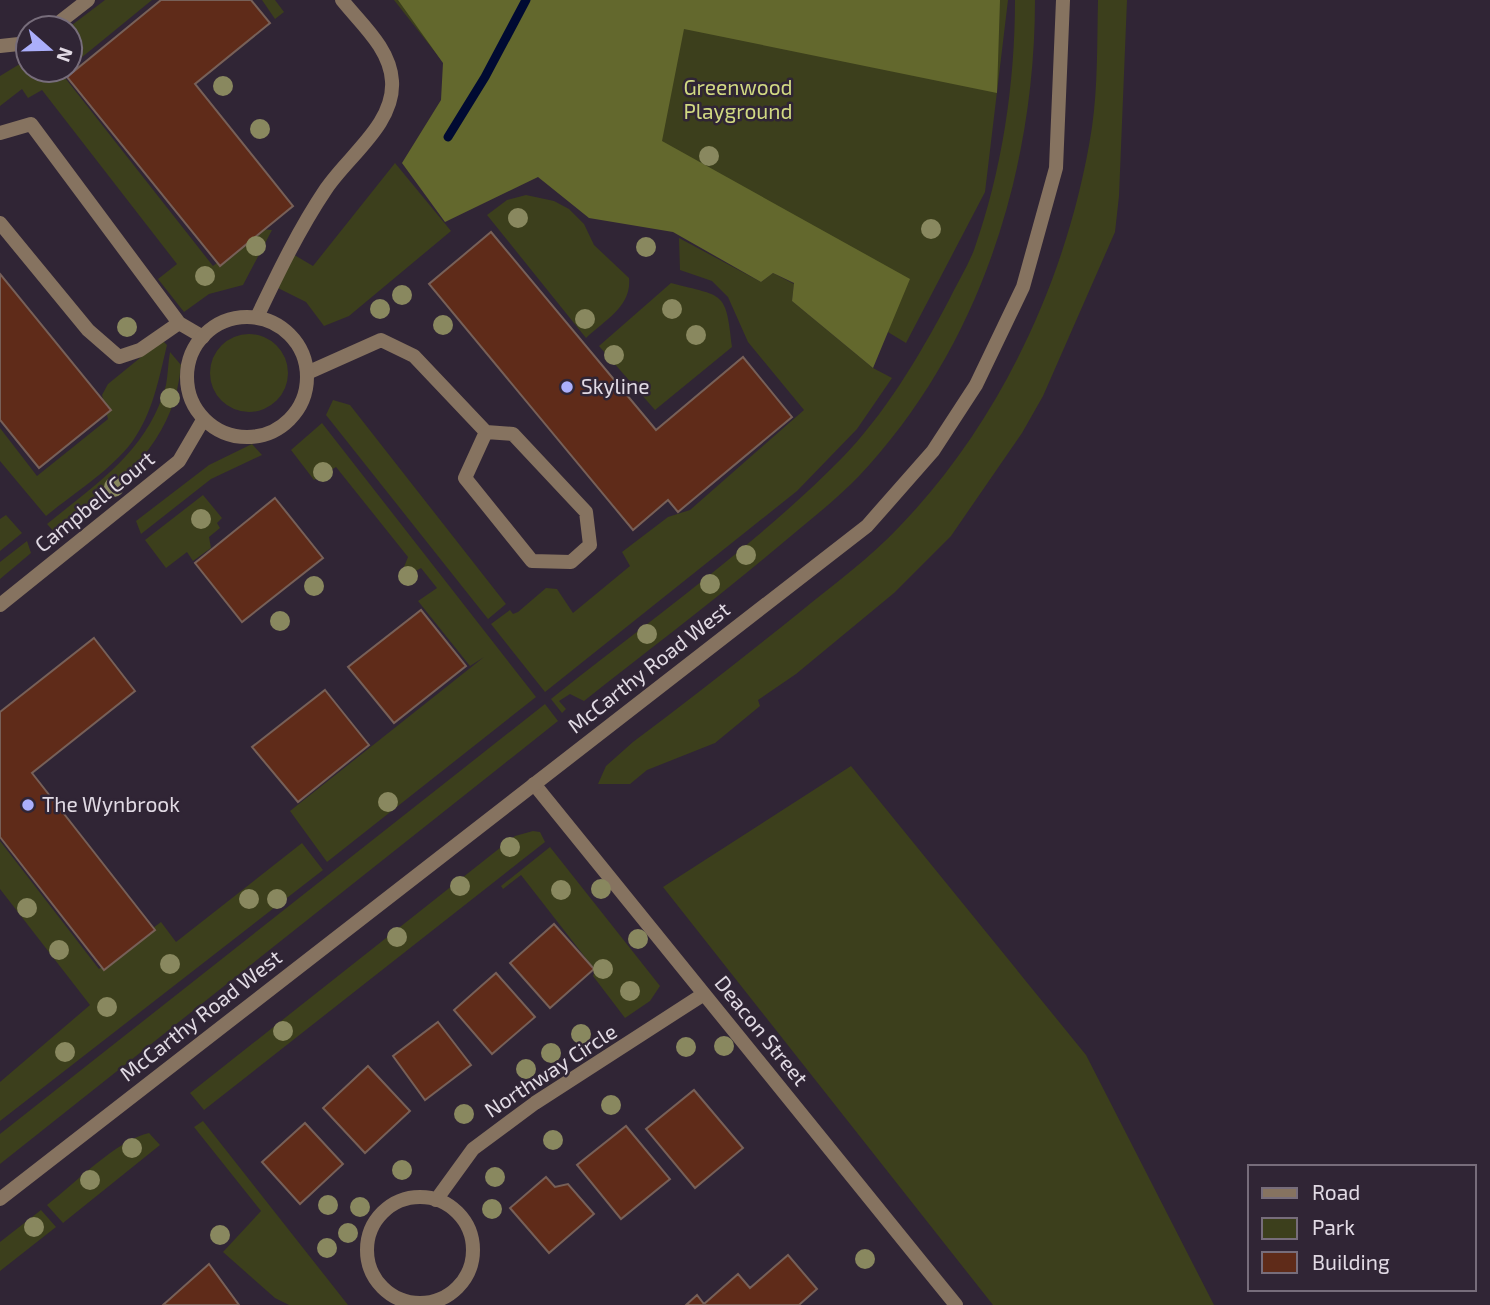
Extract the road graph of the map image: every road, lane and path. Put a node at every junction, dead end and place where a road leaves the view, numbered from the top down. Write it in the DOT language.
graph roads {
  1 [pos="88,0"];
  2 [pos="342,0"];
  3 [pos="1063,0"];
  4 [pos="70,14"];
  5 [pos="0,133"];
  6 [pos="0,223"];
  7 [pos="257,317"];
  8 [pos="179,323"];
  9 [pos="203,337"];
  10 [pos="306,373"];
  11 [pos="203,420"];
  12 [pos="486,432"];
  13 [pos="0,606"];
  14 [pos="534,784"];
  15 [pos="704,994"];
  16 [pos="0,1199"];
  17 [pos="436,1200"];
  18 [pos="956,1305"];
  1 -- 4 [label="street"];
  2 -- 7 [label="street"];
  3 -- 14 [label="street, McCarthy Road West"];
  5 -- 8 [label="street"];
  6 -- 8 [label="street"];
  7 -- 9 [label="street"];
  7 -- 10 [label="street"];
  8 -- 9 [label="street"];
  9 -- 11 [label="street"];
  10 -- 11 [label="street"];
  10 -- 12 [label="street"];
  11 -- 13 [label="street, Campbell Court"];
  12 -- 12 [label="street"];
  14 -- 15 [label="street, Deacon Street"];
  14 -- 16 [label="street, McCarthy Road West"];
  15 -- 17 [label="street, Northway Circle"];
  15 -- 18 [label="street, Deacon Street"];
  17 -- 17 [label="street"];
}
